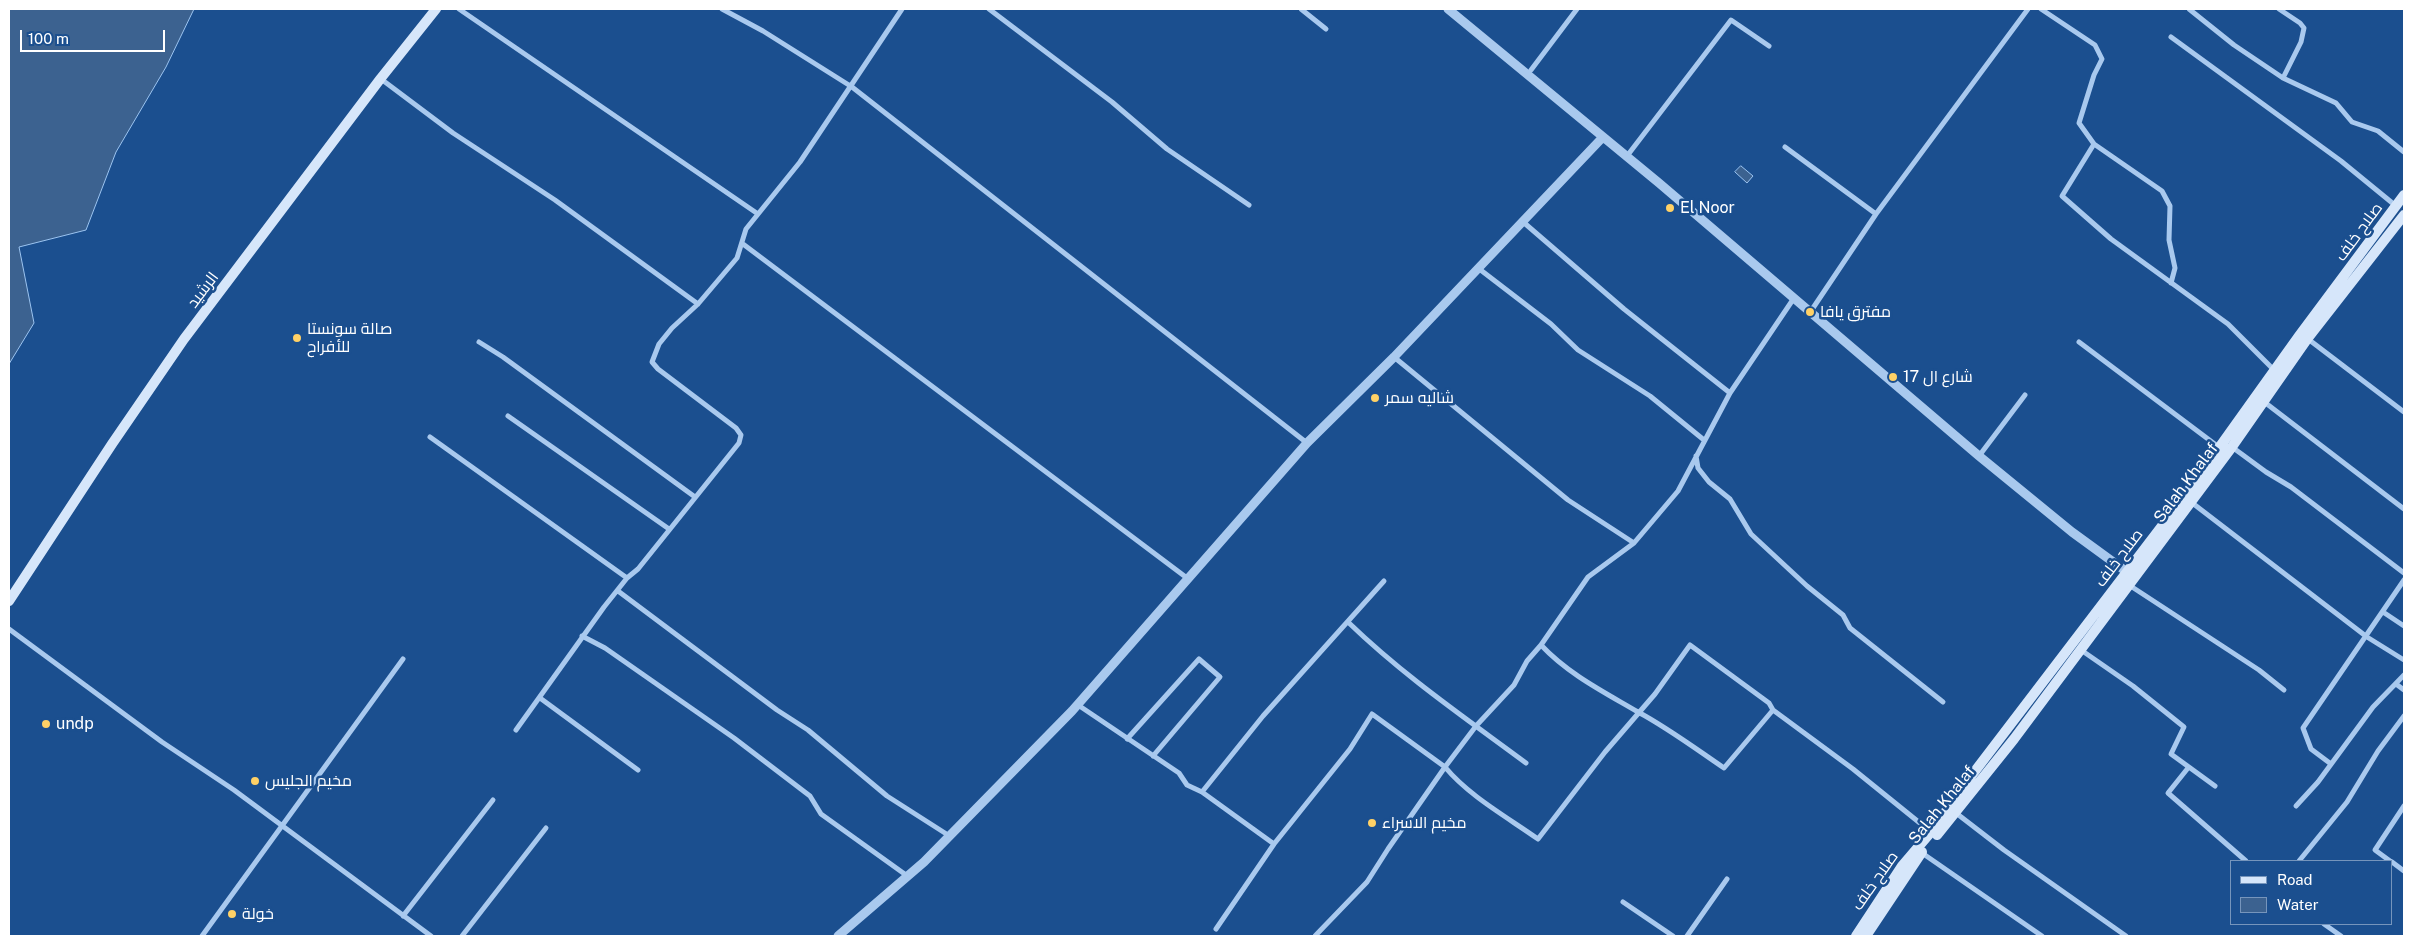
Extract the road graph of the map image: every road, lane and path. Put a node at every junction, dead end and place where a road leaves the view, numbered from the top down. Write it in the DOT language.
graph roads {
  1 [pos="436,9"];
  2 [pos="459,9"];
  3 [pos="722,9"];
  4 [pos="902,9"];
  5 [pos="989,9"];
  6 [pos="1301,9"];
  7 [pos="1448,9"];
  8 [pos="1576,9"];
  9 [pos="2028,9"];
  10 [pos="2041,9"];
  11 [pos="2189,9"];
  12 [pos="2279,9"];
  13 [pos="1326,28"];
  14 [pos="2171,37"];
  15 [pos="1769,46"];
  16 [pos="1531,70"];
  17 [pos="381,78"];
  18 [pos="2283,78"];
  19 [pos="852,87"];
  20 [pos="1603,137"];
  21 [pos="2094,144"];
  22 [pos="1785,147"];
  23 [pos="2404,152"];
  24 [pos="1627,156"];
  25 [pos="2404,195"];
  26 [pos="1249,205"];
  27 [pos="2396,206"];
  28 [pos="758,214"];
  29 [pos="1876,214"];
  30 [pos="2404,215"];
  31 [pos="1522,221"];
  32 [pos="743,244"];
  33 [pos="1478,268"];
  34 [pos="2171,283"];
  35 [pos="1795,298"];
  36 [pos="698,304"];
  37 [pos="1811,311"];
  38 [pos="2308,338"];
  39 [pos="479,342"];
  40 [pos="2079,342"];
  41 [pos="1394,357"];
  42 [pos="2275,370"];
  43 [pos="1730,393"];
  44 [pos="2025,394"];
  45 [pos="2262,400"];
  46 [pos="2404,412"];
  47 [pos="508,416"];
  48 [pos="430,437"];
  49 [pos="1704,440"];
  50 [pos="1307,444"];
  51 [pos="2232,447"];
  52 [pos="2220,448"];
  53 [pos="1696,455"];
  54 [pos="1979,456"];
  55 [pos="695,497"];
  56 [pos="2191,502"];
  57 [pos="2404,509"];
  58 [pos="670,529"];
  59 [pos="1634,543"];
  60 [pos="2404,573"];
  61 [pos="626,578"];
  62 [pos="1188,578"];
  63 [pos="2130,578"];
  64 [pos="2404,580"];
  65 [pos="1384,581"];
  66 [pos="618,591"];
  67 [pos="9,601"];
  68 [pos="2383,612"];
  69 [pos="1349,623"];
  70 [pos="2404,626"];
  71 [pos="9,629"];
  72 [pos="582,636"];
  73 [pos="2367,637"];
  74 [pos="1541,645"];
  75 [pos="2081,650"];
  76 [pos="403,659"];
  77 [pos="2404,660"];
  78 [pos="2404,675"];
  79 [pos="2396,684"];
  80 [pos="2284,690"];
  81 [pos="2404,690"];
  82 [pos="540,698"];
  83 [pos="1943,702"];
  84 [pos="1078,705"];
  85 [pos="1773,710"];
  86 [pos="1639,712"];
  87 [pos="2404,716"];
  88 [pos="1476,726"];
  89 [pos="516,730"];
  90 [pos="1127,740"];
  91 [pos="1153,756"];
  92 [pos="1526,763"];
  93 [pos="2331,764"];
  94 [pos="1445,767"];
  95 [pos="2188,768"];
  96 [pos="638,770"];
  97 [pos="2215,786"];
  98 [pos="1202,792"];
  99 [pos="493,800"];
  100 [pos="2296,806"];
  101 [pos="2404,806"];
  102 [pos="1956,813"];
  103 [pos="283,826"];
  104 [pos="546,828"];
  105 [pos="1932,832"];
  106 [pos="948,836"];
  107 [pos="1274,844"];
  108 [pos="1922,853"];
  109 [pos="2245,860"];
  110 [pos="2300,860"];
  111 [pos="2388,860"];
  112 [pos="2393,863"];
  113 [pos="2404,871"];
  114 [pos="906,875"];
  115 [pos="1726,879"];
  116 [pos="1623,902"];
  117 [pos="403,916"];
  118 [pos="2325,925"];
  119 [pos="1216,929"];
  120 [pos="202,936"];
  121 [pos="431,936"];
  122 [pos="462,936"];
  123 [pos="838,936"];
  124 [pos="1315,936"];
  125 [pos="1673,936"];
  126 [pos="1687,936"];
  127 [pos="1856,936"];
  128 [pos="1866,936"];
  129 [pos="2042,936"];
  130 [pos="2126,936"];
  131 [pos="2341,936"];
  1 -- 17 [label="main road, الرشيد"];
  2 -- 28 [label="street"];
  3 -- 19 [label="street"];
  4 -- 19 [label="street"];
  5 -- 26 [label="street"];
  6 -- 13 [label="street"];
  7 -- 20 [label="street"];
  8 -- 16 [label="street"];
  9 -- 29 [label="street"];
  10 -- 21 [label="street"];
  11 -- 18 [label="street"];
  12 -- 18 [label="street"];
  14 -- 27 [label="street"];
  15 -- 24 [label="street"];
  17 -- 36 [label="street"];
  17 -- 67 [label="main road, الرشيد"];
  18 -- 23 [label="street"];
  19 -- 28 [label="street"];
  19 -- 50 [label="street"];
  20 -- 24 [label="street"];
  20 -- 31 [label="street"];
  21 -- 34 [label="street"];
  21 -- 34 [label="street"];
  22 -- 29 [label="street"];
  24 -- 35 [label="street"];
  25 -- 27 [label="main road, صلاح خلف"];
  27 -- 42 [label="main road, صلاح خلف"];
  28 -- 32 [label="street"];
  29 -- 37 [label="street"];
  30 -- 38 [label="main road, Salah Khalaf"];
  31 -- 33 [label="street"];
  31 -- 43 [label="street"];
  32 -- 36 [label="street"];
  32 -- 62 [label="street"];
  33 -- 41 [label="street"];
  33 -- 49 [label="street"];
  34 -- 42 [label="street"];
  35 -- 37 [label="street"];
  35 -- 43 [label="street"];
  36 -- 55 [label="street"];
  37 -- 54 [label="street"];
  38 -- 45 [label="main road, Salah Khalaf"];
  38 -- 46 [label="street"];
  39 -- 55 [label="street"];
  40 -- 52 [label="street"];
  41 -- 50 [label="street"];
  41 -- 59 [label="street"];
  42 -- 52 [label="main road, صلاح خلف"];
  43 -- 49 [label="street"];
  44 -- 54 [label="street"];
  45 -- 51 [label="main road, Salah Khalaf"];
  45 -- 57 [label="street"];
  47 -- 58 [label="street"];
  48 -- 61 [label="street"];
  49 -- 53 [label="street"];
  50 -- 62 [label="street"];
  51 -- 56 [label="main road, Salah Khalaf"];
  51 -- 60 [label="street"];
  52 -- 63 [label="main road, صلاح خلف"];
  53 -- 59 [label="street"];
  53 -- 83 [label="street"];
  54 -- 63 [label="street"];
  55 -- 58 [label="street"];
  56 -- 63 [label="main road, Salah Khalaf"];
  56 -- 73 [label="street"];
  58 -- 61 [label="street"];
  59 -- 74 [label="street"];
  61 -- 66 [label="street"];
  62 -- 84 [label="street"];
  63 -- 75 [label="main road, Salah Khalaf"];
  63 -- 80 [label="street"];
  63 -- 105 [label="main road, صلاح خلف"];
  64 -- 68 [label="street"];
  65 -- 69 [label="street"];
  66 -- 72 [label="street"];
  66 -- 106 [label="street"];
  68 -- 70 [label="street"];
  68 -- 73 [label="street"];
  69 -- 88 [label="street"];
  69 -- 98 [label="street"];
  71 -- 103 [label="street"];
  72 -- 82 [label="street"];
  72 -- 114 [label="street"];
  73 -- 77 [label="street"];
  73 -- 93 [label="street"];
  74 -- 86 [label="street"];
  74 -- 88 [label="street"];
  75 -- 95 [label="street"];
  75 -- 102 [label="main road, Salah Khalaf"];
  76 -- 103 [label="street"];
  78 -- 79 [label="street"];
  79 -- 81 [label="street"];
  79 -- 93 [label="street"];
  82 -- 89 [label="street"];
  82 -- 96 [label="street"];
  84 -- 90 [label="street"];
  84 -- 106 [label="street"];
  85 -- 86 [label="street"];
  85 -- 86 [label="street"];
  85 -- 105 [label="street"];
  86 -- 94 [label="street"];
  87 -- 110 [label="street"];
  88 -- 92 [label="street"];
  88 -- 94 [label="street"];
  90 -- 91 [label="street"];
  90 -- 91 [label="street"];
  91 -- 98 [label="street"];
  93 -- 100 [label="street"];
  94 -- 107 [label="street"];
  94 -- 124 [label="street"];
  95 -- 97 [label="street"];
  95 -- 109 [label="street"];
  98 -- 107 [label="street"];
  99 -- 117 [label="street"];
  101 -- 111 [label="street"];
  102 -- 108 [label="main road, Salah Khalaf"];
  102 -- 130 [label="street"];
  103 -- 117 [label="street"];
  103 -- 120 [label="street"];
  104 -- 122 [label="street"];
  105 -- 127 [label="main road, صلاح خلف"];
  106 -- 114 [label="street"];
  107 -- 119 [label="street"];
  108 -- 128 [label="main road, Salah Khalaf"];
  108 -- 129 [label="street"];
  112 -- 113 [label="street"];
  114 -- 123 [label="street"];
  115 -- 126 [label="street"];
  116 -- 125 [label="street"];
  117 -- 121 [label="street"];
  118 -- 131 [label="street"];
}
